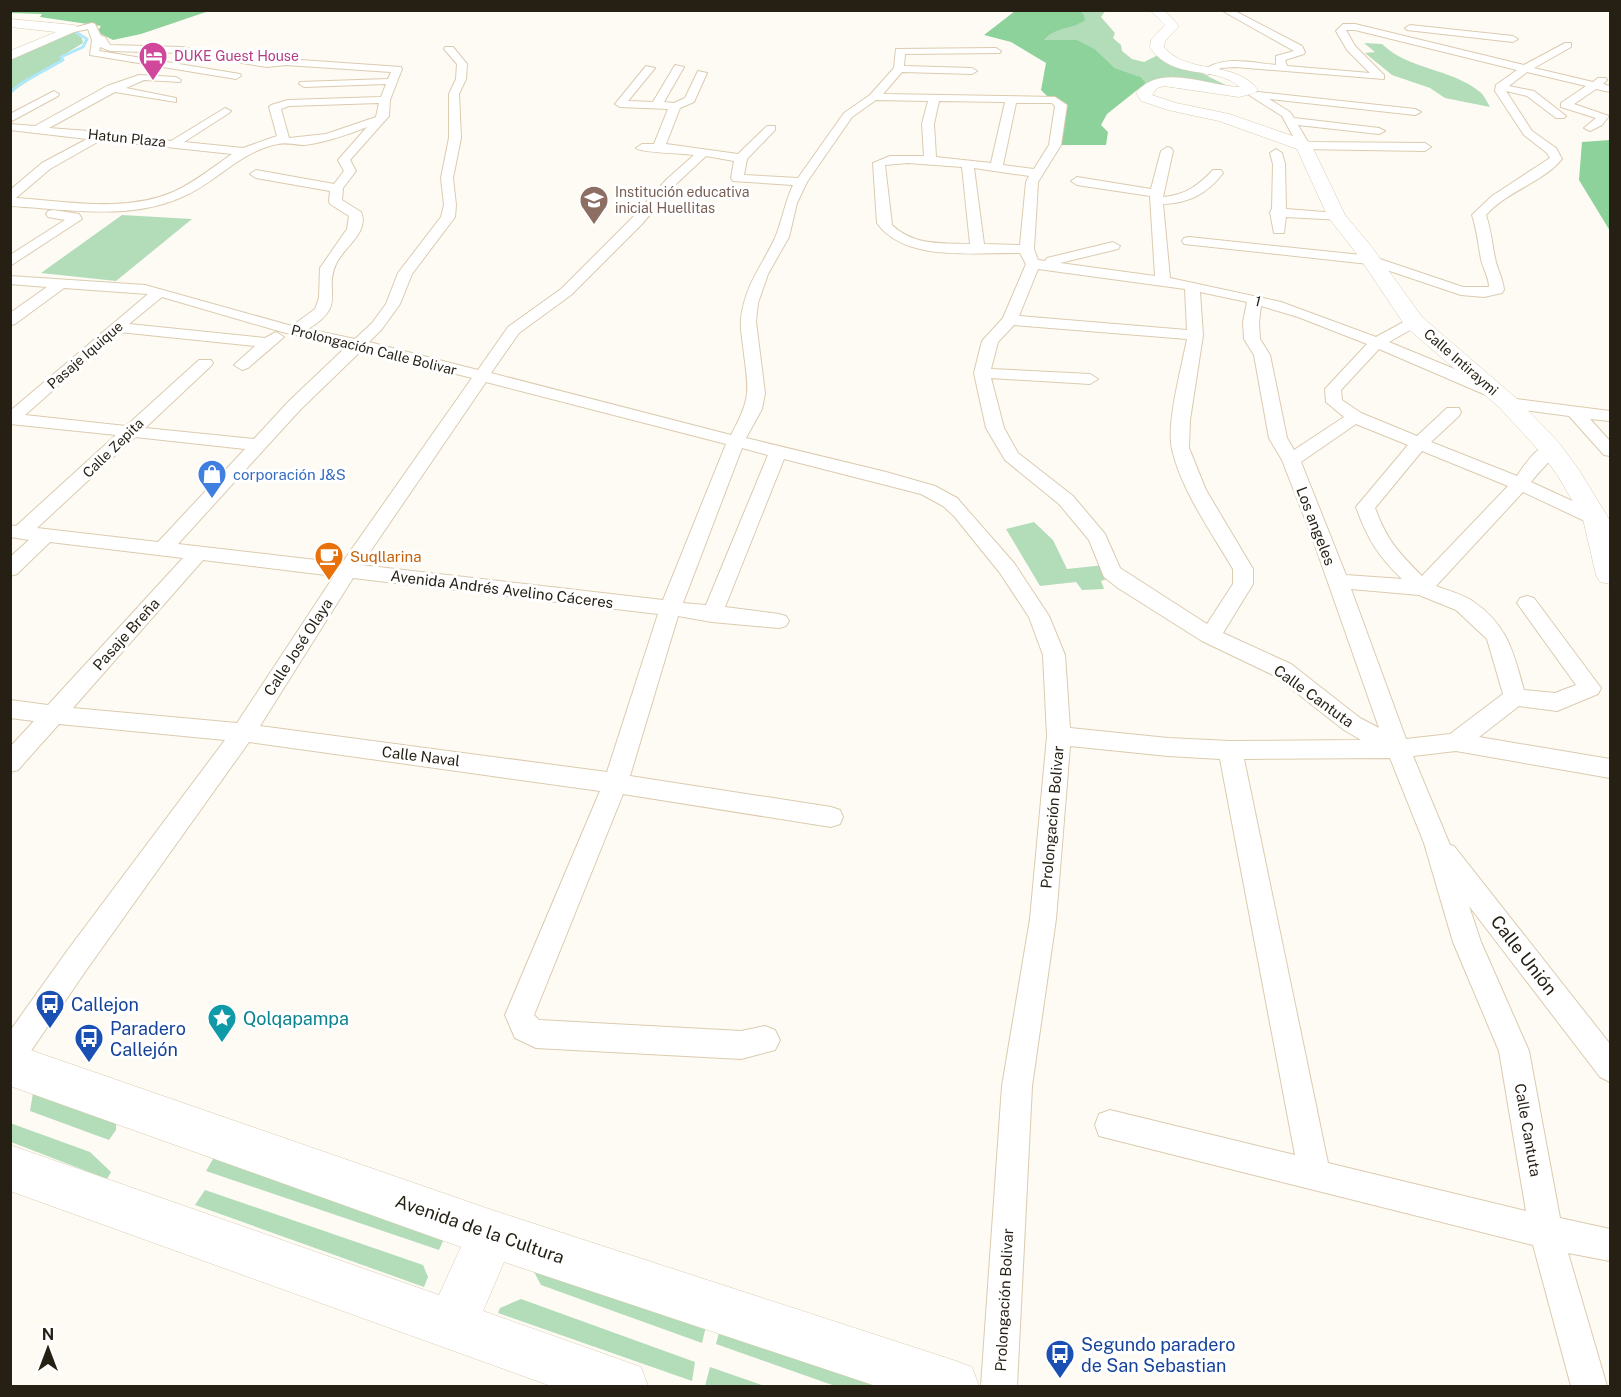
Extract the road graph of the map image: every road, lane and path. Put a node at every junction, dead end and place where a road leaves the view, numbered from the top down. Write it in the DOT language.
graph roads {
  1 [pos="1156,10"];
  2 [pos="1226,10"];
  3 [pos="11,23"];
  4 [pos="1343,27"];
  5 [pos="74,29"];
  6 [pos="1513,39"];
  7 [pos="97,40"];
  8 [pos="1568,45"];
  9 [pos="449,49"];
  10 [pos="996,51"];
  11 [pos="10,56"];
  12 [pos="267,64"];
  13 [pos="679,67"];
  14 [pos="650,68"];
  15 [pos="1282,68"];
  16 [pos="1526,68"];
  17 [pos="899,69"];
  18 [pos="1207,72"];
  19 [pos="702,73"];
  20 [pos="1611,75"];
  21 [pos="236,76"];
  22 [pos="392,80"];
  23 [pos="971,80"];
  24 [pos="187,81"];
  25 [pos="224,81"];
  26 [pos="304,84"];
  27 [pos="101,86"];
  28 [pos="1593,86"];
  29 [pos="1500,87"];
  30 [pos="114,89"];
  31 [pos="1611,89"];
  32 [pos="54,94"];
  33 [pos="1250,94"];
  34 [pos="874,97"];
  35 [pos="934,98"];
  36 [pos="1011,99"];
  37 [pos="172,100"];
  38 [pos="385,100"];
  39 [pos="657,105"];
  40 [pos="675,106"];
  41 [pos="225,111"];
  42 [pos="1415,112"];
  43 [pos="384,116"];
  44 [pos="1560,116"];
  45 [pos="1292,121"];
  46 [pos="12,126"];
  47 [pos="40,128"];
  48 [pos="771,128"];
  49 [pos="1590,128"];
  50 [pos="1379,132"];
  51 [pos="102,135"];
  52 [pos="281,140"];
  53 [pos="175,143"];
  54 [pos="659,147"];
  55 [pos="1305,147"];
  56 [pos="1425,147"];
  57 [pos="642,148"];
  58 [pos="1167,151"];
  59 [pos="244,152"];
  60 [pos="704,152"];
  61 [pos="1276,153"];
  62 [pos="741,158"];
  63 [pos="930,160"];
  64 [pos="968,165"];
  65 [pos="996,168"];
  66 [pos="1037,173"];
  67 [pos="1217,173"];
  68 [pos="256,174"];
  69 [pos="1077,181"];
  70 [pos="801,182"];
  71 [pos="337,188"];
  72 [pos="10,197"];
  73 [pos="1156,197"];
  74 [pos="10,202"];
  75 [pos="35,205"];
  76 [pos="1277,212"];
  77 [pos="1337,217"];
  78 [pos="1279,230"];
  79 [pos="1189,242"];
  80 [pos="1113,246"];
  81 [pos="977,247"];
  82 [pos="1030,256"];
  83 [pos="1371,260"];
  84 [pos="10,262"];
  85 [pos="10,280"];
  86 [pos="1163,282"];
  87 [pos="60,284"];
  88 [pos="1192,286"];
  89 [pos="160,292"];
  90 [pos="1255,300"];
  91 [pos="1010,320"];
  92 [pos="10,321"];
  93 [pos="1414,322"];
  94 [pos="116,327"];
  95 [pos="292,329"];
  96 [pos="1195,335"];
  97 [pos="269,343"];
  98 [pos="358,344"];
  99 [pos="1375,344"];
  100 [pos="205,363"];
  101 [pos="242,365"];
  102 [pos="982,373"];
  103 [pos="481,377"];
  104 [pos="1090,379"];
  105 [pos="1500,397"];
  106 [pos="1453,412"];
  107 [pos="1575,412"];
  108 [pos="1611,416"];
  109 [pos="1355,417"];
  110 [pos="11,419"];
  111 [pos="128,432"];
  112 [pos="736,441"];
  113 [pos="1419,443"];
  114 [pos="259,445"];
  115 [pos="1551,448"];
  116 [pos="778,452"];
  117 [pos="1611,452"];
  118 [pos="1291,460"];
  119 [pos="1520,484"];
  120 [pos="1596,519"];
  121 [pos="16,532"];
  122 [pos="47,534"];
  123 [pos="163,549"];
  124 [pos="198,553"];
  125 [pos="10,569"];
  126 [pos="346,571"];
  127 [pos="1611,575"];
  128 [pos="1336,581"];
  129 [pos="1422,588"];
  130 [pos="1527,603"];
  131 [pos="670,609"];
  132 [pos="712,615"];
  133 [pos="779,621"];
  134 [pos="1210,636"];
  135 [pos="1600,686"];
  136 [pos="1515,697"];
  137 [pos="10,709"];
  138 [pos="53,715"];
  139 [pos="243,733"];
  140 [pos="1059,736"];
  141 [pos="1456,742"];
  142 [pos="1398,749"];
  143 [pos="1230,750"];
  144 [pos="10,763"];
  145 [pos="1611,769"];
  146 [pos="616,781"];
  147 [pos="831,817"];
  148 [pos="1437,843"];
  149 [pos="765,1040"];
  150 [pos="10,1057"];
  151 [pos="10,1064"];
  152 [pos="1611,1067"];
  153 [pos="1110,1125"];
  154 [pos="10,1168"];
  155 [pos="1315,1175"];
  156 [pos="1545,1232"];
  157 [pos="492,1234"];
  158 [pos="1611,1245"];
  159 [pos="451,1325"];
  160 [pos="622,1386"];
  161 [pos="953,1386"];
  162 [pos="999,1386"];
  163 [pos="1589,1386"];
  1 -- 18 [label="main road"];
  2 -- 15 [label="street"];
  3 -- 5 [label="main road"];
  4 -- 6 [label="street"];
  4 -- 15 [label="street"];
  4 -- 16 [label="street"];
  5 -- 7 [label="street"];
  5 -- 11 [label="main road"];
  7 -- 12 [label="street"];
  7 -- 21 [label="street"];
  8 -- 16 [label="street"];
  9 -- 98 [label="street"];
  10 -- 17 [label="street"];
  12 -- 21 [label="street"];
  12 -- 22 [label="street"];
  13 -- 39 [label="street"];
  14 -- 39 [label="street"];
  15 -- 18 [label="street"];
  16 -- 28 [label="street"];
  16 -- 29 [label="street"];
  17 -- 23 [label="street"];
  17 -- 34 [label="street"];
  18 -- 33 [label="main road"];
  19 -- 40 [label="street"];
  20 -- 28 [label="street"];
  21 -- 25 [label="street"];
  22 -- 26 [label="street"];
  22 -- 38 [label="street"];
  23 -- 35 [label="street"];
  23 -- 36 [label="street"];
  24 -- 30 [label="street"];
  27 -- 30 [label="street"];
  28 -- 31 [label="street"];
  28 -- 49 [label="street"];
  29 -- 44 [label="street"];
  29 -- 83 [label="street"];
  30 -- 37 [label="street"];
  30 -- 47 [label="street"];
  32 -- 46 [label="street"];
  33 -- 42 [label="street"];
  33 -- 45 [label="street"];
  33 -- 55 [label="main road"];
  34 -- 35 [label="street"];
  34 -- 70 [label="street"];
  35 -- 63 [label="street"];
  36 -- 65 [label="street"];
  36 -- 66 [label="street"];
  38 -- 43 [label="street"];
  38 -- 52 [label="street"];
  39 -- 40 [label="street"];
  40 -- 54 [label="street"];
  41 -- 53 [label="street"];
  43 -- 52 [label="street"];
  43 -- 71 [label="street"];
  45 -- 50 [label="street"];
  45 -- 55 [label="street"];
  46 -- 47 [label="street, Hatun Plaza"];
  47 -- 51 [label="street, Hatun Plaza"];
  48 -- 62 [label="street"];
  51 -- 53 [label="street, Hatun Plaza"];
  51 -- 72 [label="street"];
  52 -- 59 [label="street"];
  53 -- 59 [label="street, Hatun Plaza"];
  54 -- 57 [label="street"];
  54 -- 60 [label="street"];
  55 -- 56 [label="street"];
  55 -- 77 [label="main road, Calle Intiraymi"];
  58 -- 73 [label="street"];
  59 -- 75 [label="street"];
  60 -- 62 [label="street"];
  60 -- 103 [label="street, Calle José Olaya"];
  61 -- 76 [label="street"];
  62 -- 70 [label="street"];
  63 -- 64 [label="street"];
  63 -- 81 [label="street"];
  64 -- 65 [label="street"];
  64 -- 81 [label="street"];
  65 -- 66 [label="street"];
  66 -- 82 [label="street, Calle Cantuta"];
  67 -- 73 [label="street"];
  68 -- 71 [label="street"];
  69 -- 73 [label="street"];
  70 -- 112 [label="street"];
  71 -- 95 [label="street"];
  73 -- 86 [label="street"];
  74 -- 75 [label="street"];
  75 -- 84 [label="street"];
  76 -- 77 [label="street"];
  76 -- 78 [label="street"];
  77 -- 83 [label="main road, Calle Intiraymi"];
  79 -- 83 [label="street"];
  80 -- 82 [label="street"];
  81 -- 82 [label="street"];
  82 -- 86 [label="street, 1"];
  82 -- 91 [label="street, Calle Cantuta"];
  83 -- 93 [label="main road, Calle Intiraymi"];
  85 -- 87 [label="street, Prolongación Calle Bolivar"];
  86 -- 88 [label="street, 1"];
  87 -- 89 [label="street, Prolongación Calle Bolivar"];
  87 -- 92 [label="street"];
  88 -- 90 [label="street, 1"];
  88 -- 96 [label="street"];
  89 -- 94 [label="street, Pasaje Iquique"];
  89 -- 95 [label="street, Prolongación Calle Bolivar"];
  90 -- 99 [label="street, 1"];
  90 -- 118 [label="street, Los angeles"];
  91 -- 96 [label="street"];
  91 -- 102 [label="street, Calle Cantuta"];
  93 -- 99 [label="street"];
  93 -- 105 [label="main road, Calle Intiraymi"];
  94 -- 97 [label="street"];
  94 -- 110 [label="street, Pasaje Iquique"];
  95 -- 97 [label="street"];
  95 -- 98 [label="street, Prolongación Calle Bolivar"];
  96 -- 134 [label="street"];
  97 -- 101 [label="street"];
  98 -- 103 [label="street, Prolongación Calle Bolivar"];
  98 -- 114 [label="street"];
  99 -- 105 [label="street, 1"];
  99 -- 109 [label="street"];
  100 -- 111 [label="street, Calle Zepita"];
  102 -- 104 [label="street"];
  102 -- 134 [label="street, Calle Cantuta"];
  103 -- 112 [label="street, Prolongación Calle Bolivar"];
  103 -- 126 [label="street, Calle José Olaya"];
  105 -- 107 [label="street, 1"];
  105 -- 115 [label="main road, Calle Intiraymi"];
  106 -- 113 [label="street"];
  107 -- 108 [label="street, 1"];
  107 -- 117 [label="street"];
  109 -- 113 [label="street"];
  109 -- 118 [label="street"];
  110 -- 111 [label="street"];
  111 -- 114 [label="street"];
  111 -- 121 [label="street, Calle Zepita"];
  112 -- 116 [label="street, Prolongación Bolivar"];
  112 -- 131 [label="street"];
  113 -- 119 [label="street"];
  113 -- 129 [label="street"];
  114 -- 123 [label="street"];
  115 -- 119 [label="street"];
  115 -- 120 [label="main road, Calle Intiraymi"];
  116 -- 132 [label="street"];
  116 -- 140 [label="street, Prolongación Bolivar"];
  118 -- 128 [label="street, Los angeles"];
  119 -- 120 [label="street"];
  119 -- 129 [label="street"];
  120 -- 127 [label="main road, Calle Intiraymi"];
  121 -- 122 [label="street, Avenida Andrés Avelino Cáceres"];
  122 -- 123 [label="street, Avenida Andrés Avelino Cáceres"];
  122 -- 125 [label="street"];
  123 -- 124 [label="street, Avenida Andrés Avelino Cáceres"];
  124 -- 126 [label="street, Avenida Andrés Avelino Cáceres"];
  124 -- 138 [label="street, Pasaje Breña"];
  126 -- 131 [label="street, Avenida Andrés Avelino Cáceres"];
  126 -- 139 [label="street, Calle José Olaya"];
  128 -- 129 [label="street"];
  128 -- 142 [label="street, Los angeles"];
  129 -- 136 [label="street"];
  130 -- 135 [label="street"];
  131 -- 132 [label="street, Avenida Andrés Avelino Cáceres"];
  131 -- 146 [label="street"];
  132 -- 133 [label="street, Avenida Andrés Avelino Cáceres"];
  134 -- 142 [label="street, Calle Cantuta"];
  135 -- 136 [label="street"];
  136 -- 141 [label="street"];
  137 -- 138 [label="street, Calle Naval"];
  138 -- 139 [label="street, Calle Naval"];
  138 -- 144 [label="street, Pasaje Breña"];
  139 -- 146 [label="street, Calle Naval"];
  139 -- 150 [label="street, Calle José Olaya"];
  140 -- 143 [label="street"];
  140 -- 162 [label="street, Prolongación Bolivar"];
  141 -- 142 [label="street"];
  141 -- 145 [label="street"];
  142 -- 143 [label="street"];
  142 -- 148 [label="street, Calle Cantuta"];
  143 -- 155 [label="street"];
  146 -- 147 [label="street, Calle Naval"];
  146 -- 149 [label="street"];
  148 -- 152 [label="street, Calle Unión"];
  148 -- 156 [label="street, Calle Cantuta"];
  151 -- 157 [label="highway, Avenida de la Cultura"];
  153 -- 155 [label="street"];
  154 -- 159 [label="highway"];
  155 -- 156 [label="street"];
  156 -- 158 [label="street"];
  156 -- 163 [label="street, Calle Cantuta"];
  157 -- 159 [label="highway"];
  157 -- 161 [label="highway, Avenida de la Cultura"];
  159 -- 160 [label="highway"];
}
